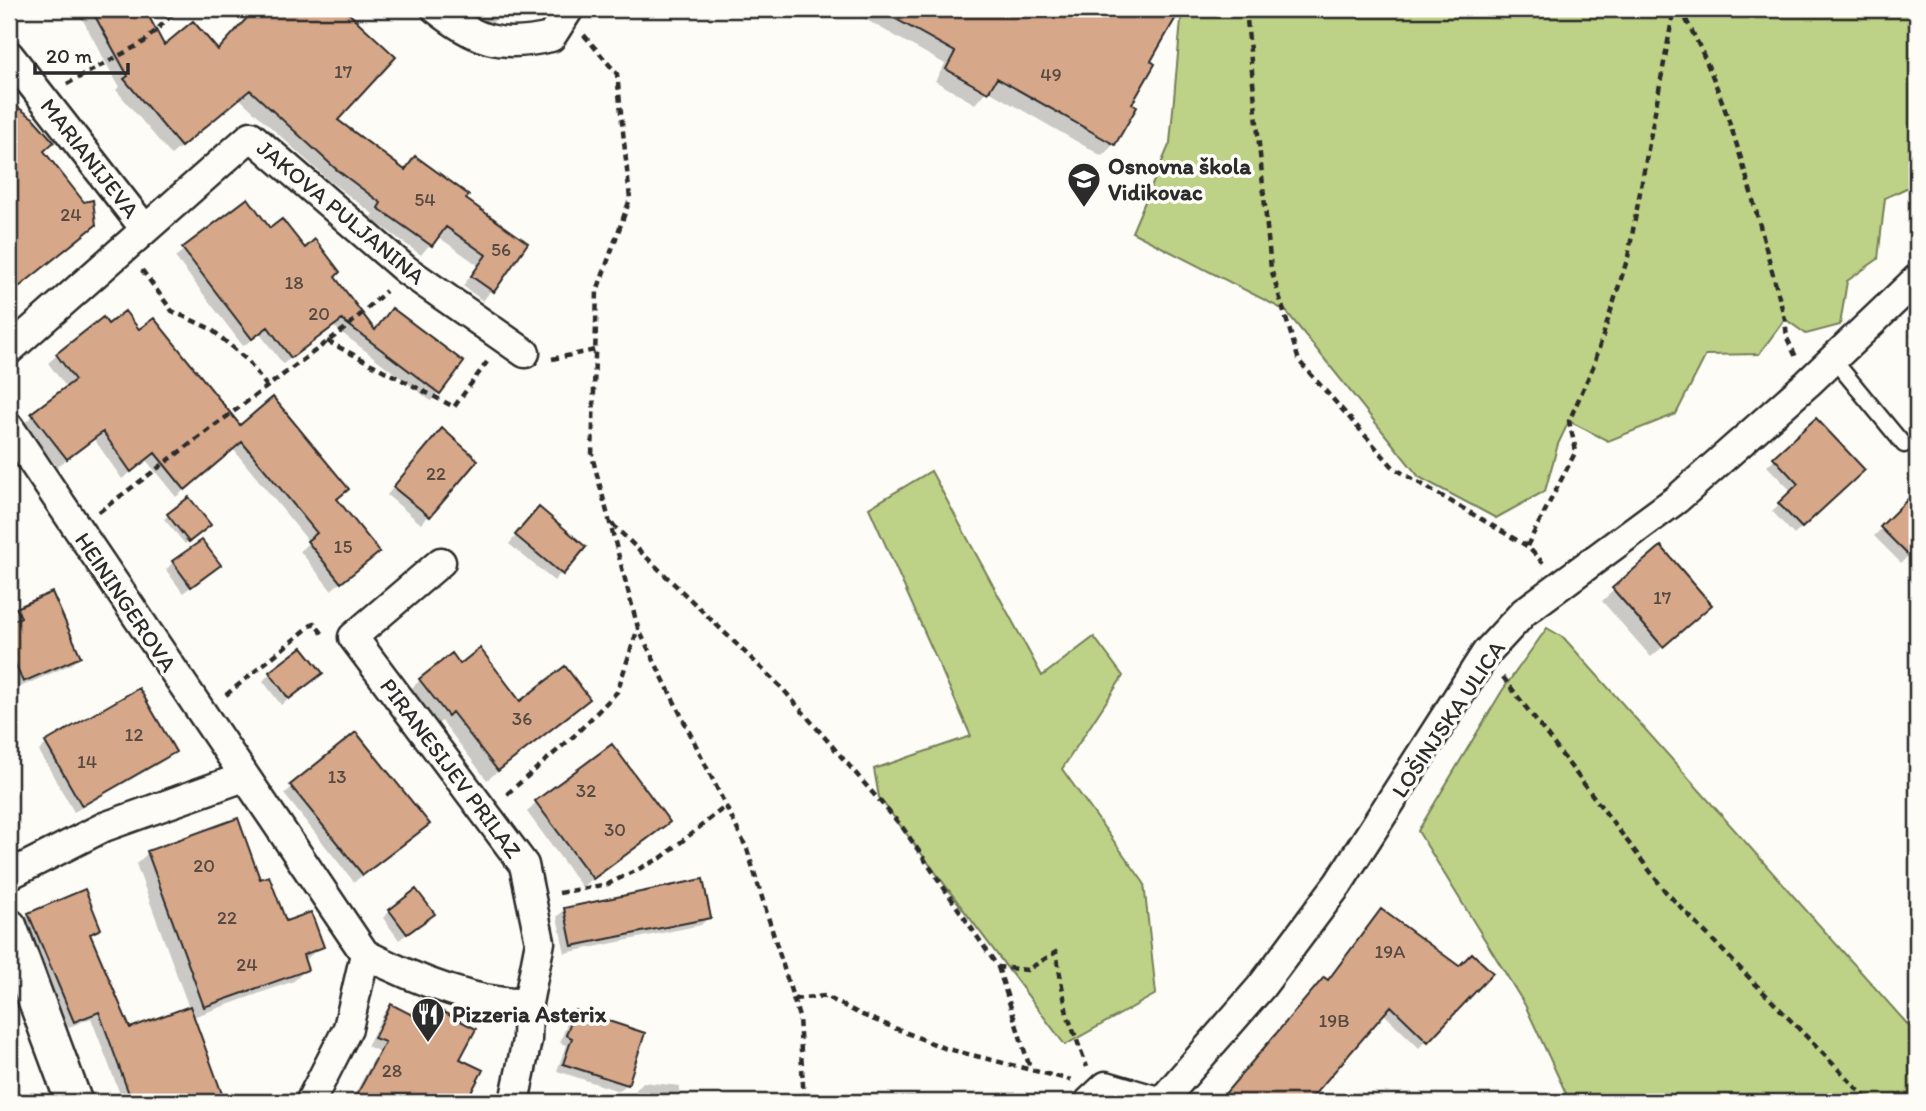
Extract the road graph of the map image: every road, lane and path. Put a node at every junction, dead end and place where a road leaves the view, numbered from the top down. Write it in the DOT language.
graph roads {
  1 [pos="178,9"];
  2 [pos="436,9"];
  3 [pos="1246,9"];
  4 [pos="1674,9"];
  5 [pos="1680,9"];
  6 [pos="568,12"];
  7 [pos="9,55"];
  8 [pos="94,72"];
  9 [pos="135,238"];
  10 [pos="1917,279"];
  11 [pos="372,307"];
  12 [pos="327,341"];
  13 [pos="514,346"];
  14 [pos="9,350"];
  15 [pos="595,350"];
  16 [pos="1833,359"];
  17 [pos="1808,383"];
  18 [pos="267,385"];
  19 [pos="9,427"];
  20 [pos="1904,445"];
  21 [pos="610,523"];
  22 [pos="76,528"];
  23 [pos="1527,546"];
  24 [pos="441,562"];
  25 [pos="1561,583"];
  26 [pos="638,628"];
  27 [pos="326,637"];
  28 [pos="1486,653"];
  29 [pos="202,715"];
  30 [pos="244,776"];
  31 [pos="726,806"];
  32 [pos="484,812"];
  33 [pos="9,875"];
  34 [pos="531,898"];
  35 [pos="9,927"];
  36 [pos="365,954"];
  37 [pos="998,967"];
  38 [pos="794,999"];
  39 [pos="528,1003"];
  40 [pos="1030,1068"];
  41 [pos="1094,1095"];
  42 [pos="74,1102"];
  43 [pos="310,1102"];
  44 [pos="514,1102"];
  45 [pos="804,1102"];
  46 [pos="1161,1102"];
  47 [pos="1870,1102"];
  1 -- 8 [label="path"];
  2 -- 6 [label="street"];
  3 -- 23 [label="path"];
  4 -- 23 [label="path"];
  5 -- 17 [label="path"];
  6 -- 15 [label="path"];
  7 -- 9 [label="street, MARIANIJEVA"];
  9 -- 13 [label="street, JAKOVA PULJANINA"];
  9 -- 14 [label="street, JAKOVA PULJANINA"];
  9 -- 18 [label="path"];
  10 -- 16 [label="street, LOŠINJSKA ULICA"];
  11 -- 12 [label="path"];
  12 -- 13 [label="path"];
  12 -- 18 [label="path"];
  13 -- 15 [label="path"];
  15 -- 21 [label="path"];
  16 -- 17 [label="street, LOŠINJSKA ULICA"];
  16 -- 20 [label="lane"];
  17 -- 25 [label="street, LOŠINJSKA ULICA"];
  18 -- 22 [label="path"];
  19 -- 22 [label="street, HEININGEROVA"];
  21 -- 26 [label="path"];
  21 -- 37 [label="path"];
  22 -- 29 [label="street, HEININGEROVA"];
  23 -- 25 [label="path"];
  24 -- 32 [label="street, PIRANESIJEV PRILAZ"];
  25 -- 28 [label="street, LOŠINJSKA ULICA"];
  26 -- 31 [label="path"];
  26 -- 32 [label="path"];
  27 -- 29 [label="path"];
  28 -- 46 [label="street, LOŠINJSKA ULICA"];
  28 -- 47 [label="path"];
  29 -- 30 [label="street, HEININGEROVA"];
  30 -- 33 [label="street"];
  30 -- 36 [label="street, HEININGEROVA"];
  31 -- 34 [label="path"];
  31 -- 38 [label="path"];
  32 -- 34 [label="street, PIRANESIJEV PRILAZ"];
  34 -- 39 [label="street, PIRANESIJEV PRILAZ"];
  35 -- 42 [label="street"];
  36 -- 39 [label="street"];
  36 -- 43 [label="street"];
  37 -- 40 [label="path"];
  37 -- 41 [label="path"];
  38 -- 40 [label="path"];
  38 -- 45 [label="path"];
  39 -- 44 [label="street, PIRANESIJEV PRILAZ"];
  40 -- 41 [label="path"];
  41 -- 46 [label="street, LOŠINJSKA ULICA"];
}
